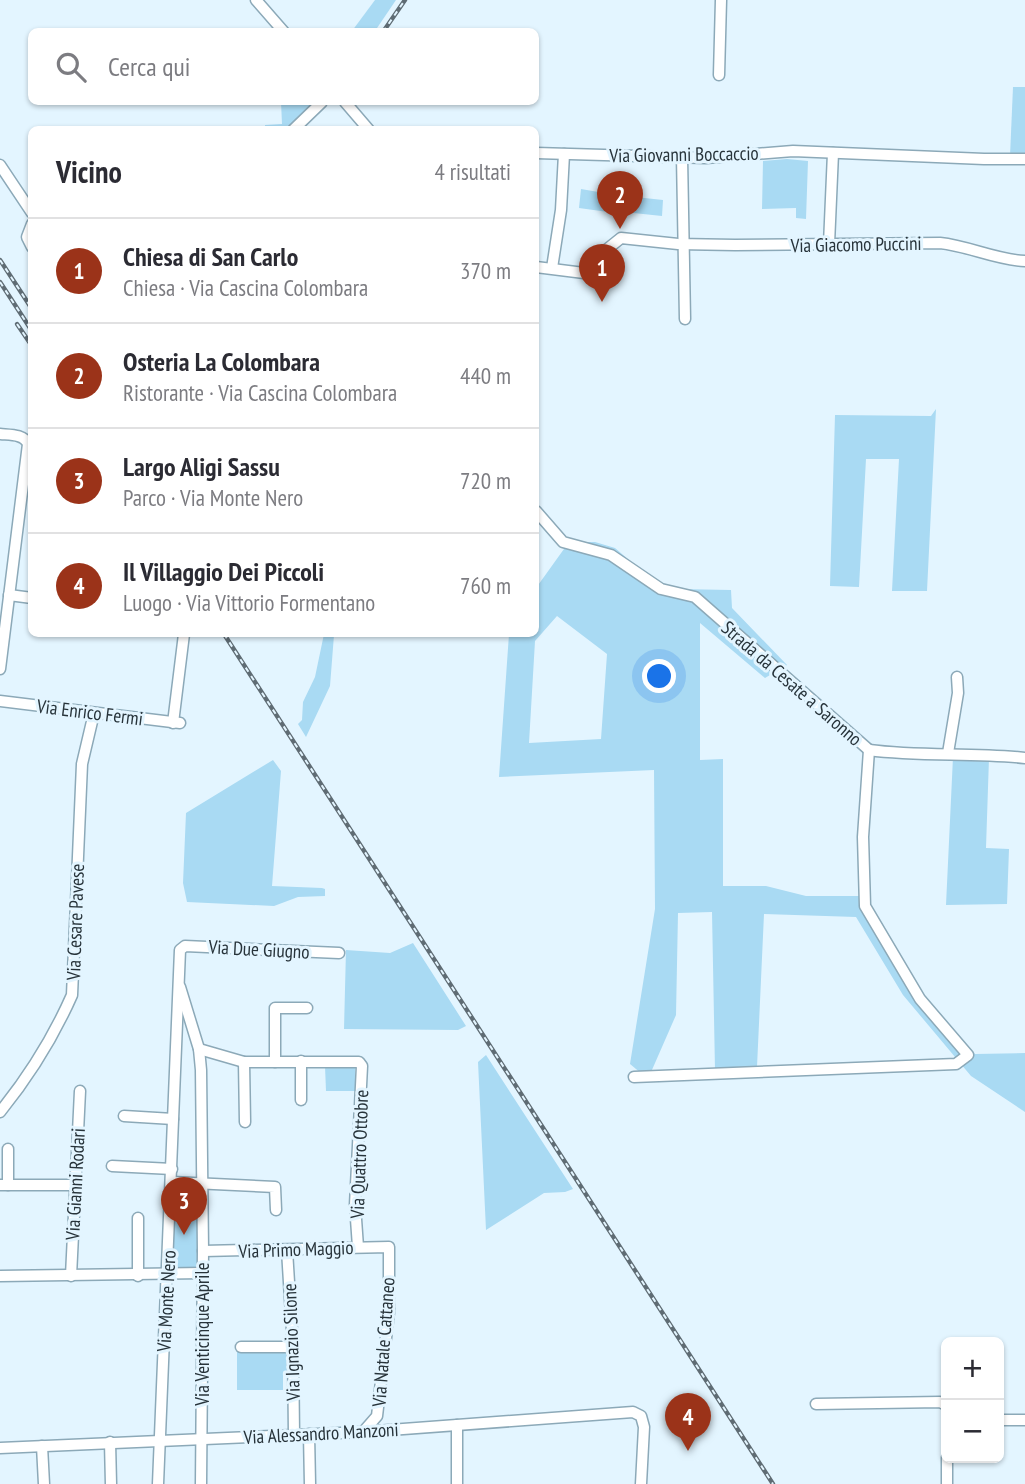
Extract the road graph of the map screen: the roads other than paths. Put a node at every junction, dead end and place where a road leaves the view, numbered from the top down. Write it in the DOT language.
graph roads {
  1 [pos="257,0"];
  2 [pos="721,0"];
  3 [pos="281,28"];
  4 [pos="719,75"];
  5 [pos="318,105"];
  6 [pos="348,105"];
  7 [pos="297,126"];
  8 [pos="366,126"];
  9 [pos="539,153"];
  10 [pos="833,153"];
  11 [pos="565,155"];
  12 [pos="682,157"];
  13 [pos="1025,159"];
  14 [pos="0,165"];
  15 [pos="28,207"];
  16 [pos="684,243"];
  17 [pos="829,244"];
  18 [pos="1025,261"];
  19 [pos="539,267"];
  20 [pos="552,268"];
  21 [pos="685,318"];
  22 [pos="0,434"];
  23 [pos="539,514"];
  24 [pos="9,595"];
  25 [pos="28,597"];
  26 [pos="184,637"];
  27 [pos="0,669"];
  28 [pos="957,677"];
  29 [pos="0,701"];
  30 [pos="94,713"];
  31 [pos="869,750"];
  32 [pos="948,753"];
  33 [pos="1025,758"];
  34 [pos="180,950"];
  35 [pos="338,953"];
  36 [pos="177,977"];
  37 [pos="307,1008"];
  38 [pos="198,1049"];
  39 [pos="244,1062"];
  40 [pos="275,1062"];
  41 [pos="300,1062"];
  42 [pos="634,1077"];
  43 [pos="80,1091"];
  44 [pos="300,1100"];
  45 [pos="0,1112"];
  46 [pos="124,1116"];
  47 [pos="173,1119"];
  48 [pos="245,1122"];
  49 [pos="8,1149"];
  50 [pos="112,1166"];
  51 [pos="172,1169"];
  52 [pos="172,1182"];
  53 [pos="202,1184"];
  54 [pos="4,1185"];
  55 [pos="75,1185"];
  56 [pos="276,1210"];
  57 [pos="138,1218"];
  58 [pos="358,1247"];
  59 [pos="389,1247"];
  60 [pos="287,1250"];
  61 [pos="203,1251"];
  62 [pos="203,1273"];
  63 [pos="167,1274"];
  64 [pos="0,1276"];
  65 [pos="71,1276"];
  66 [pos="138,1276"];
  67 [pos="241,1347"];
  68 [pos="293,1347"];
  69 [pos="941,1402"];
  70 [pos="816,1404"];
  71 [pos="1004,1420"];
  72 [pos="1025,1420"];
  73 [pos="457,1425"];
  74 [pos="363,1432"];
  75 [pos="309,1434"];
  76 [pos="295,1435"];
  77 [pos="202,1438"];
  78 [pos="160,1440"];
  79 [pos="110,1442"];
  80 [pos="43,1446"];
  81 [pos="0,1448"];
  82 [pos="947,1463"];
  83 [pos="44,1484"];
  84 [pos="111,1484"];
  85 [pos="158,1484"];
  86 [pos="201,1484"];
  87 [pos="310,1484"];
  88 [pos="457,1484"];
  89 [pos="641,1484"];
  90 [pos="947,1484"];
  1 -- 3 [label="street"];
  2 -- 4 [label="street"];
  5 -- 7 [label="street"];
  6 -- 8 [label="street"];
  9 -- 11 [label="street, Via Giovanni Boccaccio"];
  10 -- 12 [label="street, Via Giovanni Boccaccio"];
  10 -- 13 [label="street, Via Giovanni Boccaccio"];
  10 -- 17 [label="street"];
  11 -- 12 [label="street, Via Giovanni Boccaccio"];
  11 -- 20 [label="street"];
  12 -- 16 [label="street"];
  14 -- 15 [label="street"];
  16 -- 17 [label="street, Via Giacomo Puccini"];
  16 -- 20 [label="street, Via Giacomo Puccini"];
  16 -- 21 [label="street"];
  17 -- 18 [label="street, Via Giacomo Puccini"];
  19 -- 20 [label="street"];
  22 -- 24 [label="street"];
  23 -- 31 [label="street, Strada da Cesate a Saronno"];
  24 -- 25 [label="street"];
  24 -- 27 [label="street"];
  26 -- 30 [label="street, Via Enrico Fermi"];
  28 -- 32 [label="street"];
  29 -- 30 [label="street, Via Enrico Fermi"];
  30 -- 45 [label="street, Via Cesare Pavese"];
  31 -- 32 [label="street"];
  31 -- 42 [label="street, Strada da Cesate a Saronno"];
  32 -- 33 [label="street"];
  34 -- 35 [label="street, Via Due Giugno"];
  34 -- 36 [label="street, Via Monte Nero"];
  36 -- 38 [label="street, Via Venticinque Aprile"];
  36 -- 47 [label="street, Via Monte Nero"];
  37 -- 40 [label="street"];
  38 -- 39 [label="street"];
  38 -- 53 [label="street, Via Venticinque Aprile"];
  39 -- 40 [label="street"];
  39 -- 48 [label="street"];
  40 -- 41 [label="street"];
  41 -- 44 [label="street"];
  41 -- 58 [label="street, Via Quattro Ottobre"];
  43 -- 55 [label="street, Via Gianni Rodari"];
  46 -- 47 [label="street"];
  47 -- 51 [label="street, Via Monte Nero"];
  49 -- 54 [label="street"];
  50 -- 51 [label="street"];
  51 -- 52 [label="street, Via Monte Nero"];
  52 -- 53 [label="street"];
  52 -- 63 [label="street, Via Monte Nero"];
  53 -- 56 [label="street"];
  53 -- 61 [label="street, Via Venticinque Aprile"];
  54 -- 55 [label="street"];
  55 -- 65 [label="street, Via Gianni Rodari"];
  57 -- 66 [label="street"];
  58 -- 59 [label="street, Via Primo Maggio"];
  58 -- 60 [label="street, Via Primo Maggio"];
  59 -- 74 [label="street, Via Natale Cattaneo"];
  60 -- 61 [label="street, Via Primo Maggio"];
  60 -- 68 [label="street, Via Ignazio Silone"];
  61 -- 62 [label="street, Via Venticinque Aprile"];
  62 -- 63 [label="street"];
  62 -- 77 [label="street, Via Venticinque Aprile"];
  63 -- 66 [label="street"];
  63 -- 78 [label="street, Via Monte Nero"];
  64 -- 65 [label="street"];
  65 -- 66 [label="street"];
  67 -- 68 [label="street"];
  68 -- 76 [label="street, Via Ignazio Silone"];
  69 -- 70 [label="street"];
  71 -- 72 [label="street"];
  73 -- 74 [label="street, Via Alessandro Manzoni"];
  73 -- 88 [label="street"];
  73 -- 89 [label="street, Via Alessandro Manzoni"];
  74 -- 75 [label="street, Via Alessandro Manzoni"];
  75 -- 76 [label="street, Via Alessandro Manzoni"];
  75 -- 87 [label="street"];
  76 -- 77 [label="street, Via Alessandro Manzoni"];
  77 -- 78 [label="street, Via Alessandro Manzoni"];
  77 -- 86 [label="street, Via Venticinque Aprile"];
  78 -- 79 [label="street, Via Alessandro Manzoni"];
  78 -- 85 [label="street, Via Monte Nero"];
  79 -- 80 [label="street, Via Alessandro Manzoni"];
  79 -- 84 [label="street"];
  80 -- 81 [label="street, Via Alessandro Manzoni"];
  80 -- 83 [label="street"];
  82 -- 90 [label="street"];
}
